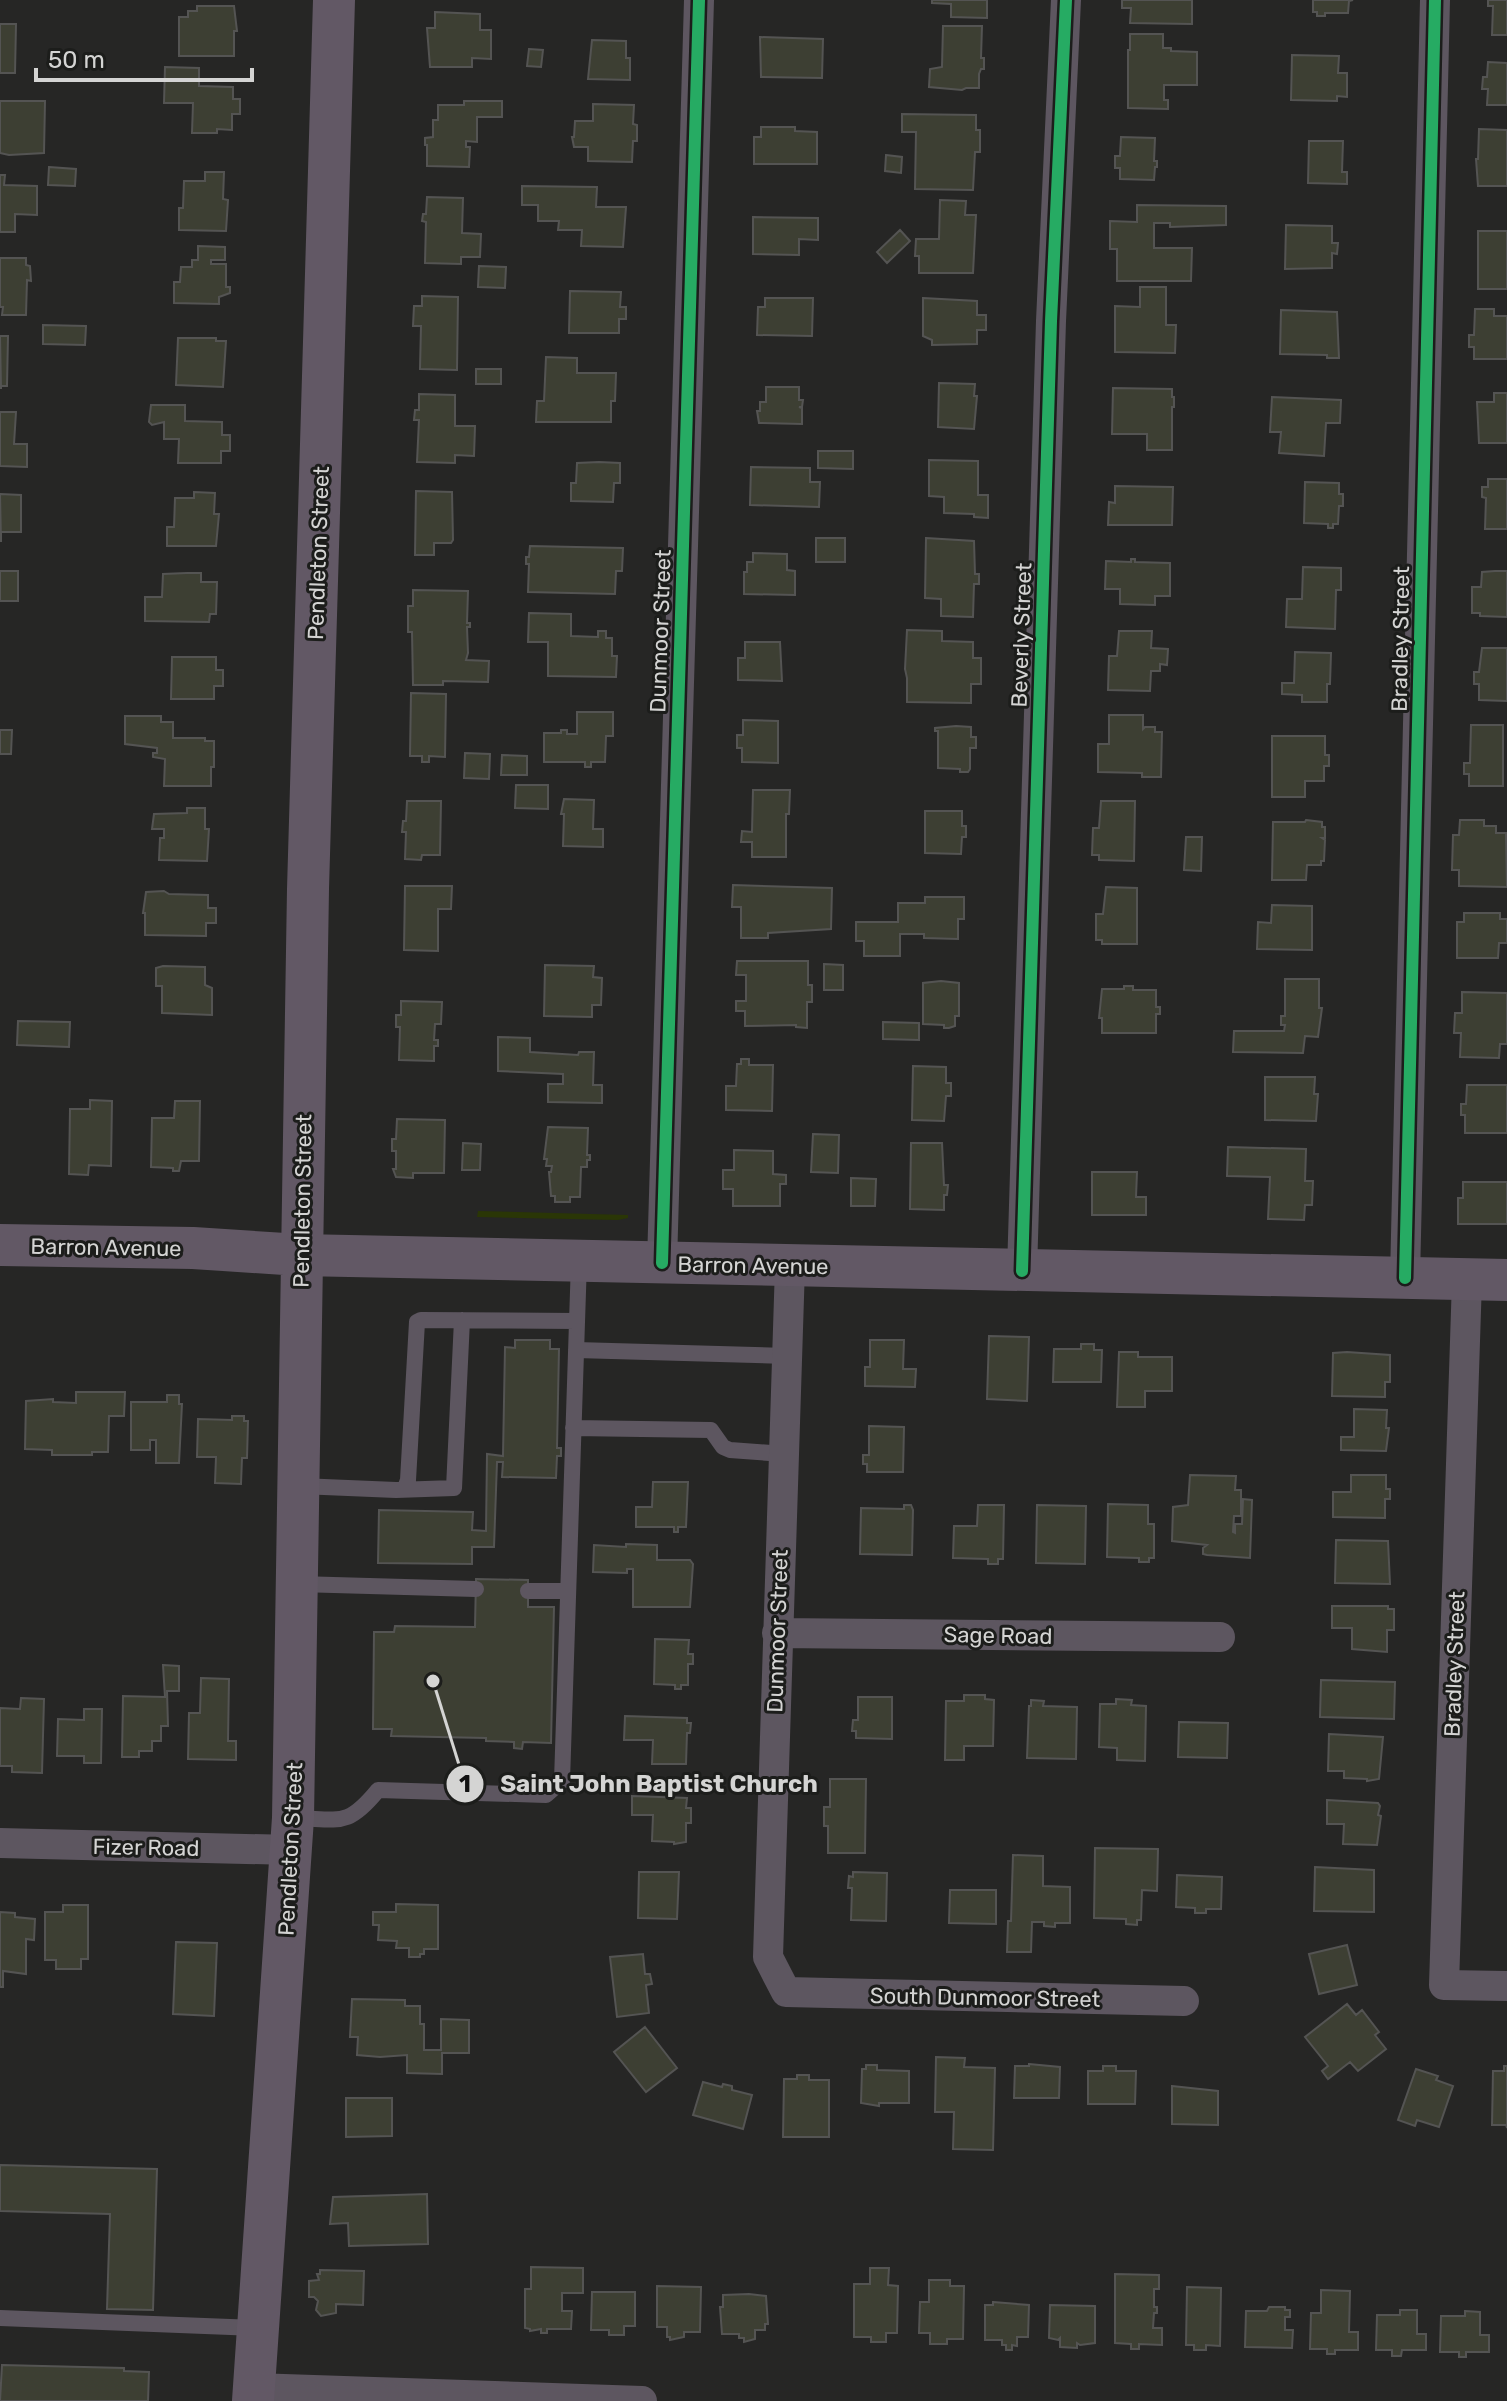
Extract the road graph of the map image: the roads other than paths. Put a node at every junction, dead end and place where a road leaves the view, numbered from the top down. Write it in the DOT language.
graph roads {
  1 [pos="334,0"];
  2 [pos="699,0"];
  3 [pos="1066,0"];
  4 [pos="1435,0"];
  5 [pos="0,1245"];
  6 [pos="300,1255"];
  7 [pos="579,1261"];
  8 [pos="662,1263"];
  9 [pos="790,1266"];
  10 [pos="1022,1271"];
  11 [pos="1405,1278"];
  12 [pos="1487,1280"];
  13 [pos="462,1320"];
  14 [pos="577,1321"];
  15 [pos="576,1350"];
  16 [pos="787,1356"];
  17 [pos="573,1428"];
  18 [pos="784,1454"];
  19 [pos="300,1486"];
  20 [pos="405,1488"];
  21 [pos="298,1584"];
  22 [pos="476,1589"];
  23 [pos="528,1591"];
  24 [pos="568,1591"];
  25 [pos="777,1633"];
  26 [pos="1220,1637"];
  27 [pos="292,1834"];
  28 [pos="0,1843"];
  29 [pos="1507,1986"];
  30 [pos="786,1992"];
  31 [pos="1184,2001"];
  32 [pos="0,2318"];
  33 [pos="258,2329"];
  34 [pos="253,2395"];
  35 [pos="642,2401"];
  1 -- 6 [label="main road, Pendleton Street"];
  2 -- 8 [label="street, Dunmoor Street"];
  3 -- 10 [label="street, Beverly Street"];
  4 -- 11 [label="street, Bradley Street"];
  5 -- 6 [label="main road, Barron Avenue"];
  6 -- 7 [label="main road, Barron Avenue"];
  6 -- 19 [label="main road, Pendleton Street"];
  7 -- 8 [label="main road, Barron Avenue"];
  7 -- 14 [label="lane"];
  8 -- 9 [label="main road, Barron Avenue"];
  9 -- 10 [label="main road, Barron Avenue"];
  9 -- 16 [label="street, Dunmoor Street"];
  10 -- 11 [label="main road, Barron Avenue"];
  11 -- 12 [label="main road, Barron Avenue"];
  12 -- 29 [label="street, Bradley Street"];
  13 -- 14 [label="lane"];
  13 -- 20 [label="lane"];
  13 -- 20 [label="lane"];
  14 -- 15 [label="lane"];
  15 -- 16 [label="lane"];
  15 -- 17 [label="lane"];
  16 -- 18 [label="street, Dunmoor Street"];
  17 -- 18 [label="lane"];
  17 -- 24 [label="lane"];
  18 -- 25 [label="street, Dunmoor Street"];
  19 -- 20 [label="lane"];
  19 -- 21 [label="main road, Pendleton Street"];
  21 -- 22 [label="lane"];
  21 -- 27 [label="main road, Pendleton Street"];
  23 -- 24 [label="lane"];
  24 -- 27 [label="lane"];
  25 -- 26 [label="street, Sage Road"];
  25 -- 30 [label="street, Dunmoor Street"];
  27 -- 28 [label="street, Fizer Road"];
  27 -- 33 [label="main road, Pendleton Street"];
  30 -- 31 [label="street, South Dunmoor Street"];
  32 -- 33 [label="lane"];
  33 -- 34 [label="main road, Pendleton Street"];
  34 -- 35 [label="street"];
}
